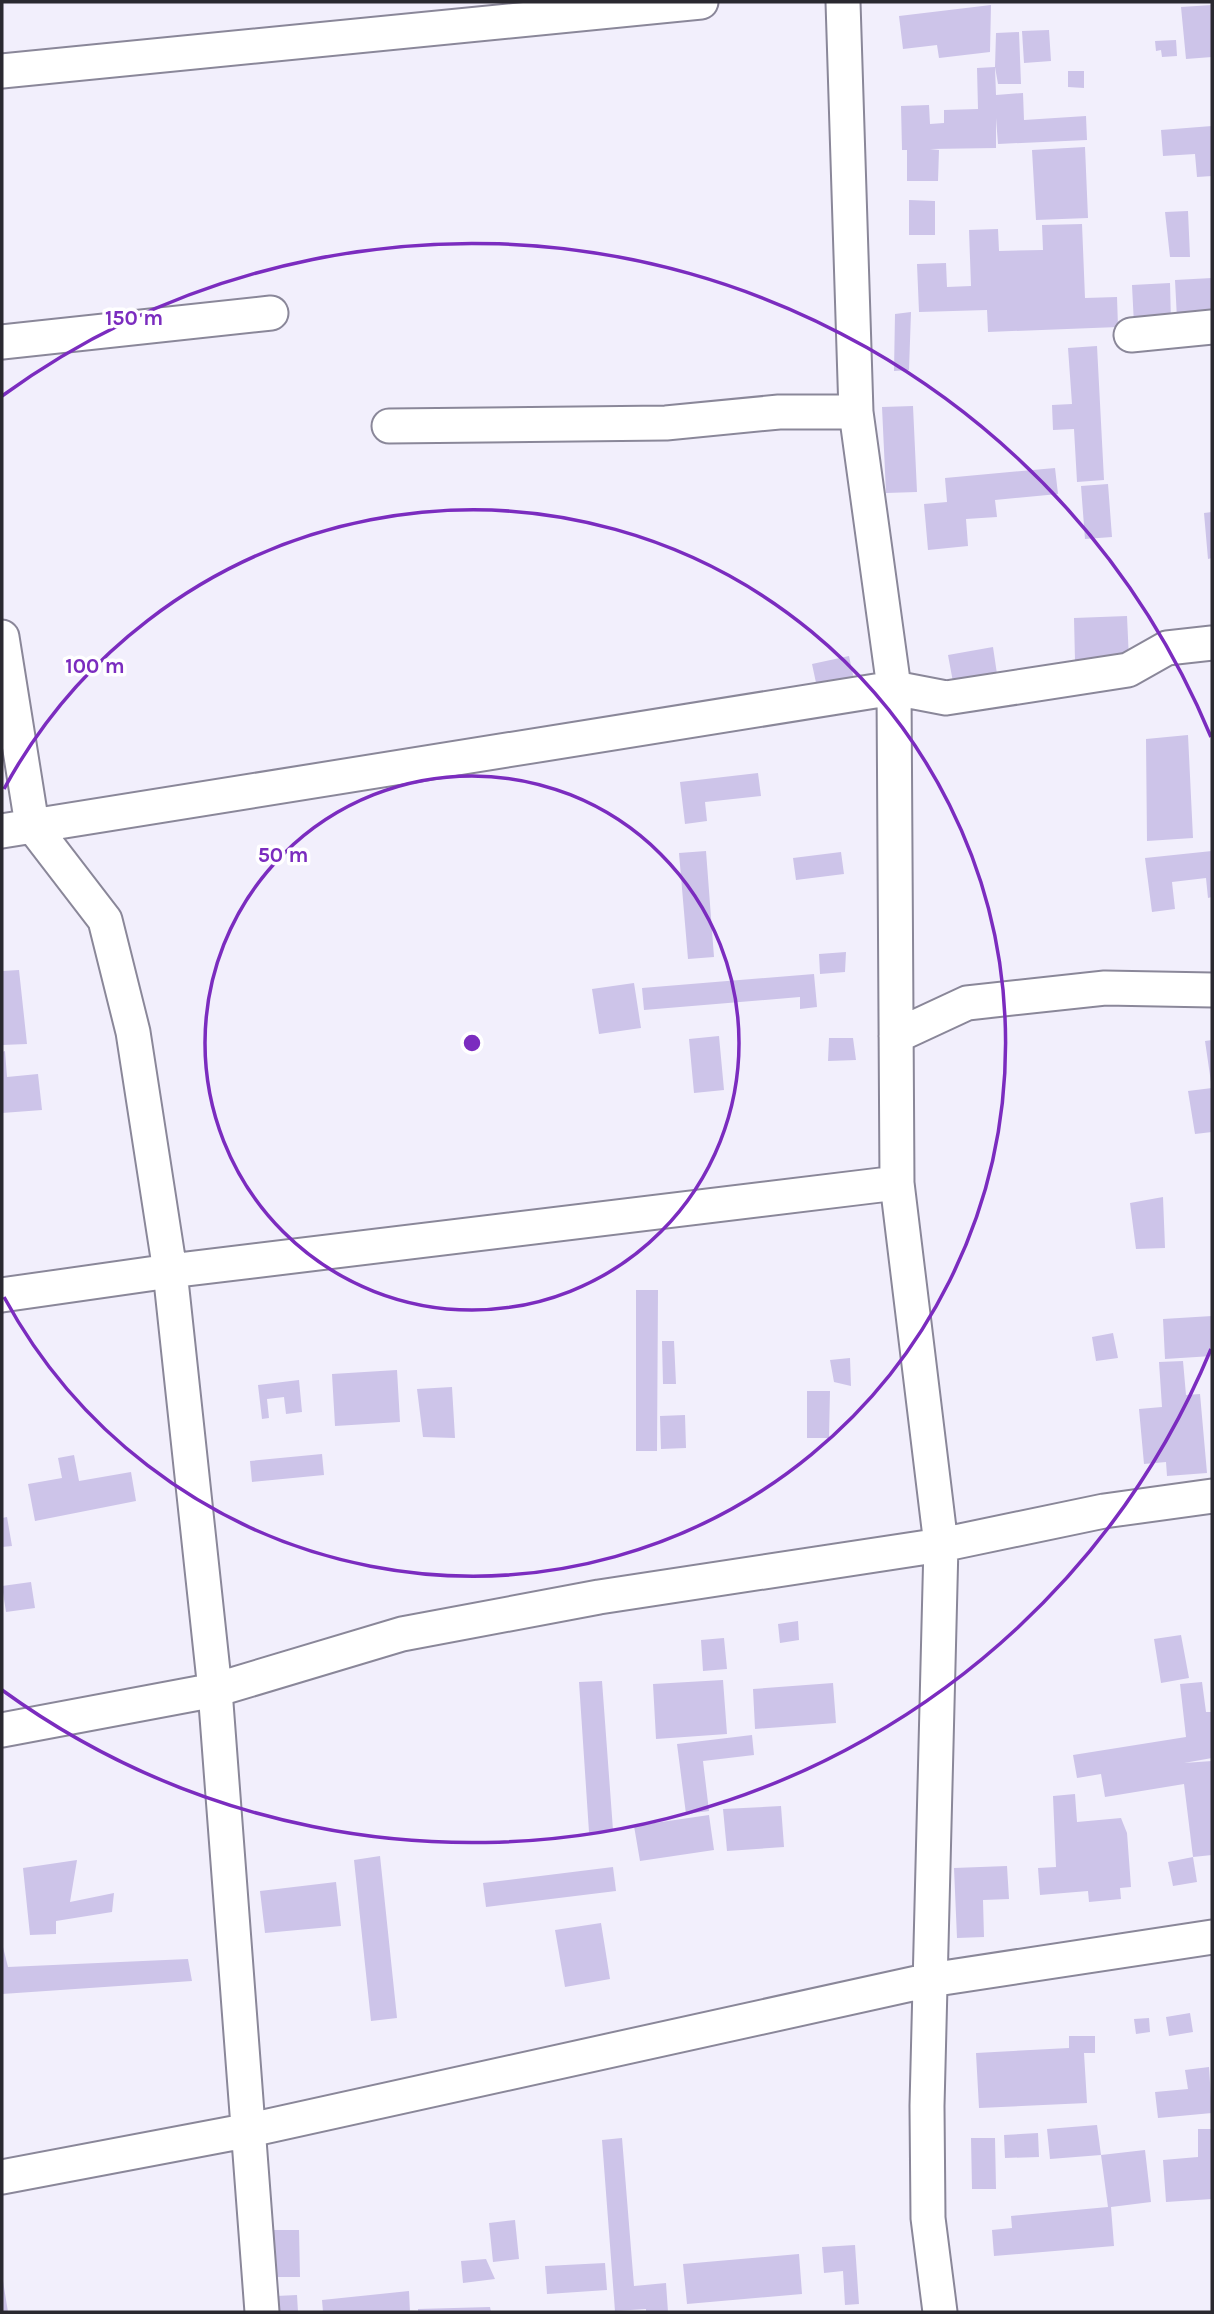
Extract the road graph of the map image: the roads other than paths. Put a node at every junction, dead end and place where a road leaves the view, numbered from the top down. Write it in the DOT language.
graph roads {
  1 [pos="701,2"];
  2 [pos="843,2"];
  3 [pos="2,71"];
  4 [pos="271,313"];
  5 [pos="1212,327"];
  6 [pos="1131,335"];
  7 [pos="2,342"];
  8 [pos="856,412"];
  9 [pos="389,426"];
  10 [pos="2,637"];
  11 [pos="1212,643"];
  12 [pos="894,688"];
  13 [pos="17,828"];
  14 [pos="1212,990"];
  15 [pos="896,1036"];
  16 [pos="897,1183"];
  17 [pos="170,1271"];
  18 [pos="2,1295"];
  19 [pos="1212,1496"];
  20 [pos="941,1545"];
  21 [pos="215,1690"];
  22 [pos="2,1730"];
  23 [pos="1212,1937"];
  24 [pos="930,1980"];
  25 [pos="250,2130"];
  26 [pos="2,2177"];
  27 [pos="262,2312"];
  28 [pos="940,2312"];
  1 -- 3 [label="street"];
  2 -- 8 [label="street"];
  4 -- 7 [label="street"];
  5 -- 6 [label="street"];
  8 -- 9 [label="street"];
  8 -- 12 [label="street"];
  10 -- 13 [label="street"];
  11 -- 12 [label="street"];
  12 -- 13 [label="street"];
  12 -- 15 [label="street"];
  13 -- 17 [label="street"];
  14 -- 15 [label="street"];
  15 -- 16 [label="street"];
  16 -- 17 [label="street"];
  16 -- 20 [label="street"];
  17 -- 18 [label="street"];
  17 -- 21 [label="street"];
  19 -- 20 [label="street"];
  20 -- 21 [label="street"];
  20 -- 24 [label="street"];
  21 -- 22 [label="street"];
  21 -- 25 [label="street"];
  23 -- 24 [label="street"];
  24 -- 25 [label="street"];
  24 -- 28 [label="street"];
  25 -- 26 [label="street"];
  25 -- 27 [label="street"];
}
